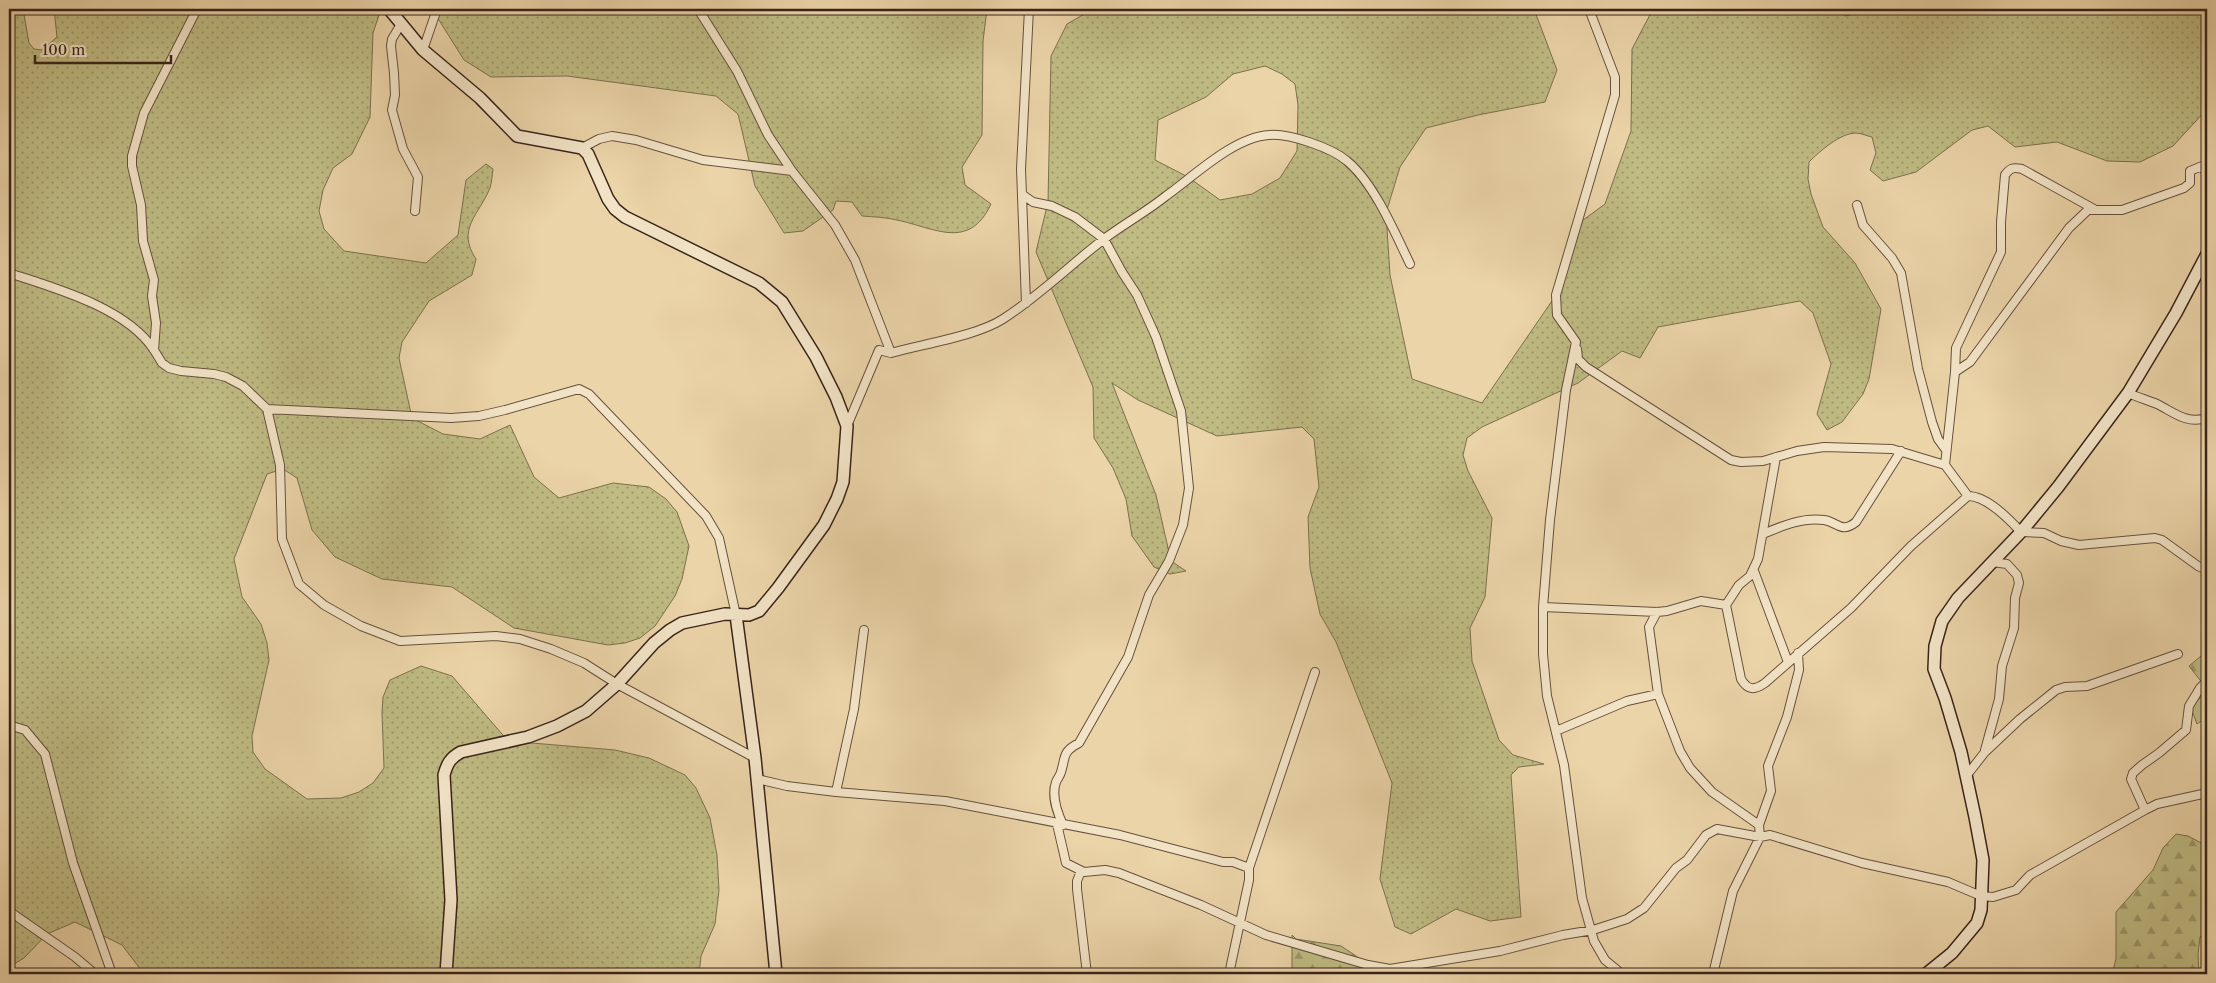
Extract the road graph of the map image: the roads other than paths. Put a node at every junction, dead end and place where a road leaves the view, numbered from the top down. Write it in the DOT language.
graph roads {
  1 [pos="197,9"];
  2 [pos="390,9"];
  3 [pos="437,9"];
  4 [pos="698,9"];
  5 [pos="1029,9"];
  6 [pos="1589,9"];
  7 [pos="401,24"];
  8 [pos="423,50"];
  9 [pos="582,148"];
  10 [pos="792,171"];
  11 [pos="2207,174"];
  12 [pos="1023,195"];
  13 [pos="1857,205"];
  14 [pos="2094,209"];
  15 [pos="415,211"];
  16 [pos="1104,239"];
  17 [pos="2207,254"];
  18 [pos="1410,264"];
  19 [pos="9,273"];
  20 [pos="1026,303"];
  21 [pos="1576,342"];
  22 [pos="154,350"];
  23 [pos="891,353"];
  24 [pos="1956,372"];
  25 [pos="2128,393"];
  26 [pos="267,409"];
  27 [pos="2207,418"];
  28 [pos="847,426"];
  29 [pos="1946,450"];
  30 [pos="1901,451"];
  31 [pos="1776,457"];
  32 [pos="1945,465"];
  33 [pos="1968,496"];
  34 [pos="2021,532"];
  35 [pos="1763,534"];
  36 [pos="1992,562"];
  37 [pos="1754,570"];
  38 [pos="2207,570"];
  39 [pos="1726,604"];
  40 [pos="1543,607"];
  41 [pos="1657,612"];
  42 [pos="736,616"];
  43 [pos="864,630"];
  44 [pos="1798,653"];
  45 [pos="2178,654"];
  46 [pos="1788,662"];
  47 [pos="1315,672"];
  48 [pos="2207,681"];
  49 [pos="617,684"];
  50 [pos="1658,694"];
  51 [pos="9,725"];
  52 [pos="1556,731"];
  53 [pos="1984,752"];
  54 [pos="755,758"];
  55 [pos="1967,775"];
  56 [pos="757,779"];
  57 [pos="836,792"];
  58 [pos="2207,793"];
  59 [pos="2145,810"];
  60 [pos="1060,825"];
  61 [pos="1759,825"];
  62 [pos="1760,836"];
  63 [pos="1249,868"];
  64 [pos="1081,871"];
  65 [pos="1981,896"];
  66 [pos="9,911"];
  67 [pos="1238,924"];
  68 [pos="1593,930"];
  69 [pos="1411,966"];
  70 [pos="95,974"];
  71 [pos="112,974"];
  72 [pos="446,974"];
  73 [pos="776,974"];
  74 [pos="1087,974"];
  75 [pos="1229,974"];
  76 [pos="1416,974"];
  77 [pos="1622,974"];
  78 [pos="1713,974"];
  79 [pos="1926,974"];
  1 -- 22 [label="street"];
  2 -- 7 [label="street"];
  3 -- 8 [label="street"];
  4 -- 10 [label="street"];
  5 -- 12 [label="street"];
  6 -- 21 [label="street"];
  7 -- 8 [label="street"];
  7 -- 15 [label="street"];
  8 -- 9 [label="street"];
  9 -- 10 [label="street"];
  9 -- 28 [label="street"];
  10 -- 23 [label="street"];
  11 -- 14 [label="street"];
  12 -- 16 [label="street"];
  12 -- 20 [label="street"];
  13 -- 29 [label="street"];
  14 -- 24 [label="street"];
  14 -- 24 [label="street"];
  16 -- 18 [label="street"];
  16 -- 20 [label="street"];
  16 -- 60 [label="street"];
  17 -- 25 [label="street"];
  19 -- 22 [label="street"];
  20 -- 23 [label="street"];
  21 -- 31 [label="street"];
  21 -- 40 [label="street"];
  22 -- 26 [label="street"];
  23 -- 28 [label="street"];
  24 -- 29 [label="street"];
  25 -- 27 [label="street"];
  25 -- 34 [label="street"];
  26 -- 42 [label="street"];
  26 -- 49 [label="street"];
  28 -- 42 [label="street"];
  29 -- 32 [label="street"];
  30 -- 31 [label="street"];
  30 -- 32 [label="street"];
  30 -- 35 [label="street"];
  31 -- 35 [label="street"];
  32 -- 33 [label="street"];
  33 -- 34 [label="street"];
  33 -- 44 [label="street"];
  34 -- 36 [label="street"];
  34 -- 38 [label="street"];
  35 -- 37 [label="street"];
  36 -- 53 [label="street"];
  36 -- 55 [label="street"];
  37 -- 39 [label="street"];
  37 -- 46 [label="street"];
  39 -- 41 [label="street"];
  39 -- 46 [label="street"];
  40 -- 41 [label="street"];
  40 -- 52 [label="street"];
  41 -- 50 [label="street"];
  42 -- 49 [label="street"];
  42 -- 54 [label="street"];
  43 -- 57 [label="street"];
  44 -- 46 [label="street"];
  44 -- 61 [label="street"];
  45 -- 53 [label="street"];
  47 -- 63 [label="street"];
  48 -- 59 [label="street"];
  49 -- 54 [label="street"];
  49 -- 72 [label="street"];
  50 -- 52 [label="street"];
  50 -- 61 [label="street"];
  51 -- 71 [label="street"];
  52 -- 68 [label="street"];
  53 -- 55 [label="street"];
  54 -- 56 [label="street"];
  55 -- 65 [label="street"];
  56 -- 57 [label="street"];
  56 -- 73 [label="street"];
  57 -- 60 [label="street"];
  58 -- 59 [label="street"];
  59 -- 65 [label="street"];
  60 -- 63 [label="street"];
  60 -- 64 [label="street"];
  61 -- 62 [label="street"];
  62 -- 65 [label="street"];
  62 -- 68 [label="street"];
  62 -- 78 [label="street"];
  63 -- 67 [label="street"];
  64 -- 67 [label="street"];
  64 -- 74 [label="street"];
  65 -- 79 [label="street"];
  66 -- 70 [label="street"];
  67 -- 69 [label="street"];
  67 -- 75 [label="street"];
  68 -- 69 [label="street"];
  68 -- 77 [label="street"];
  69 -- 76 [label="street"];
}
